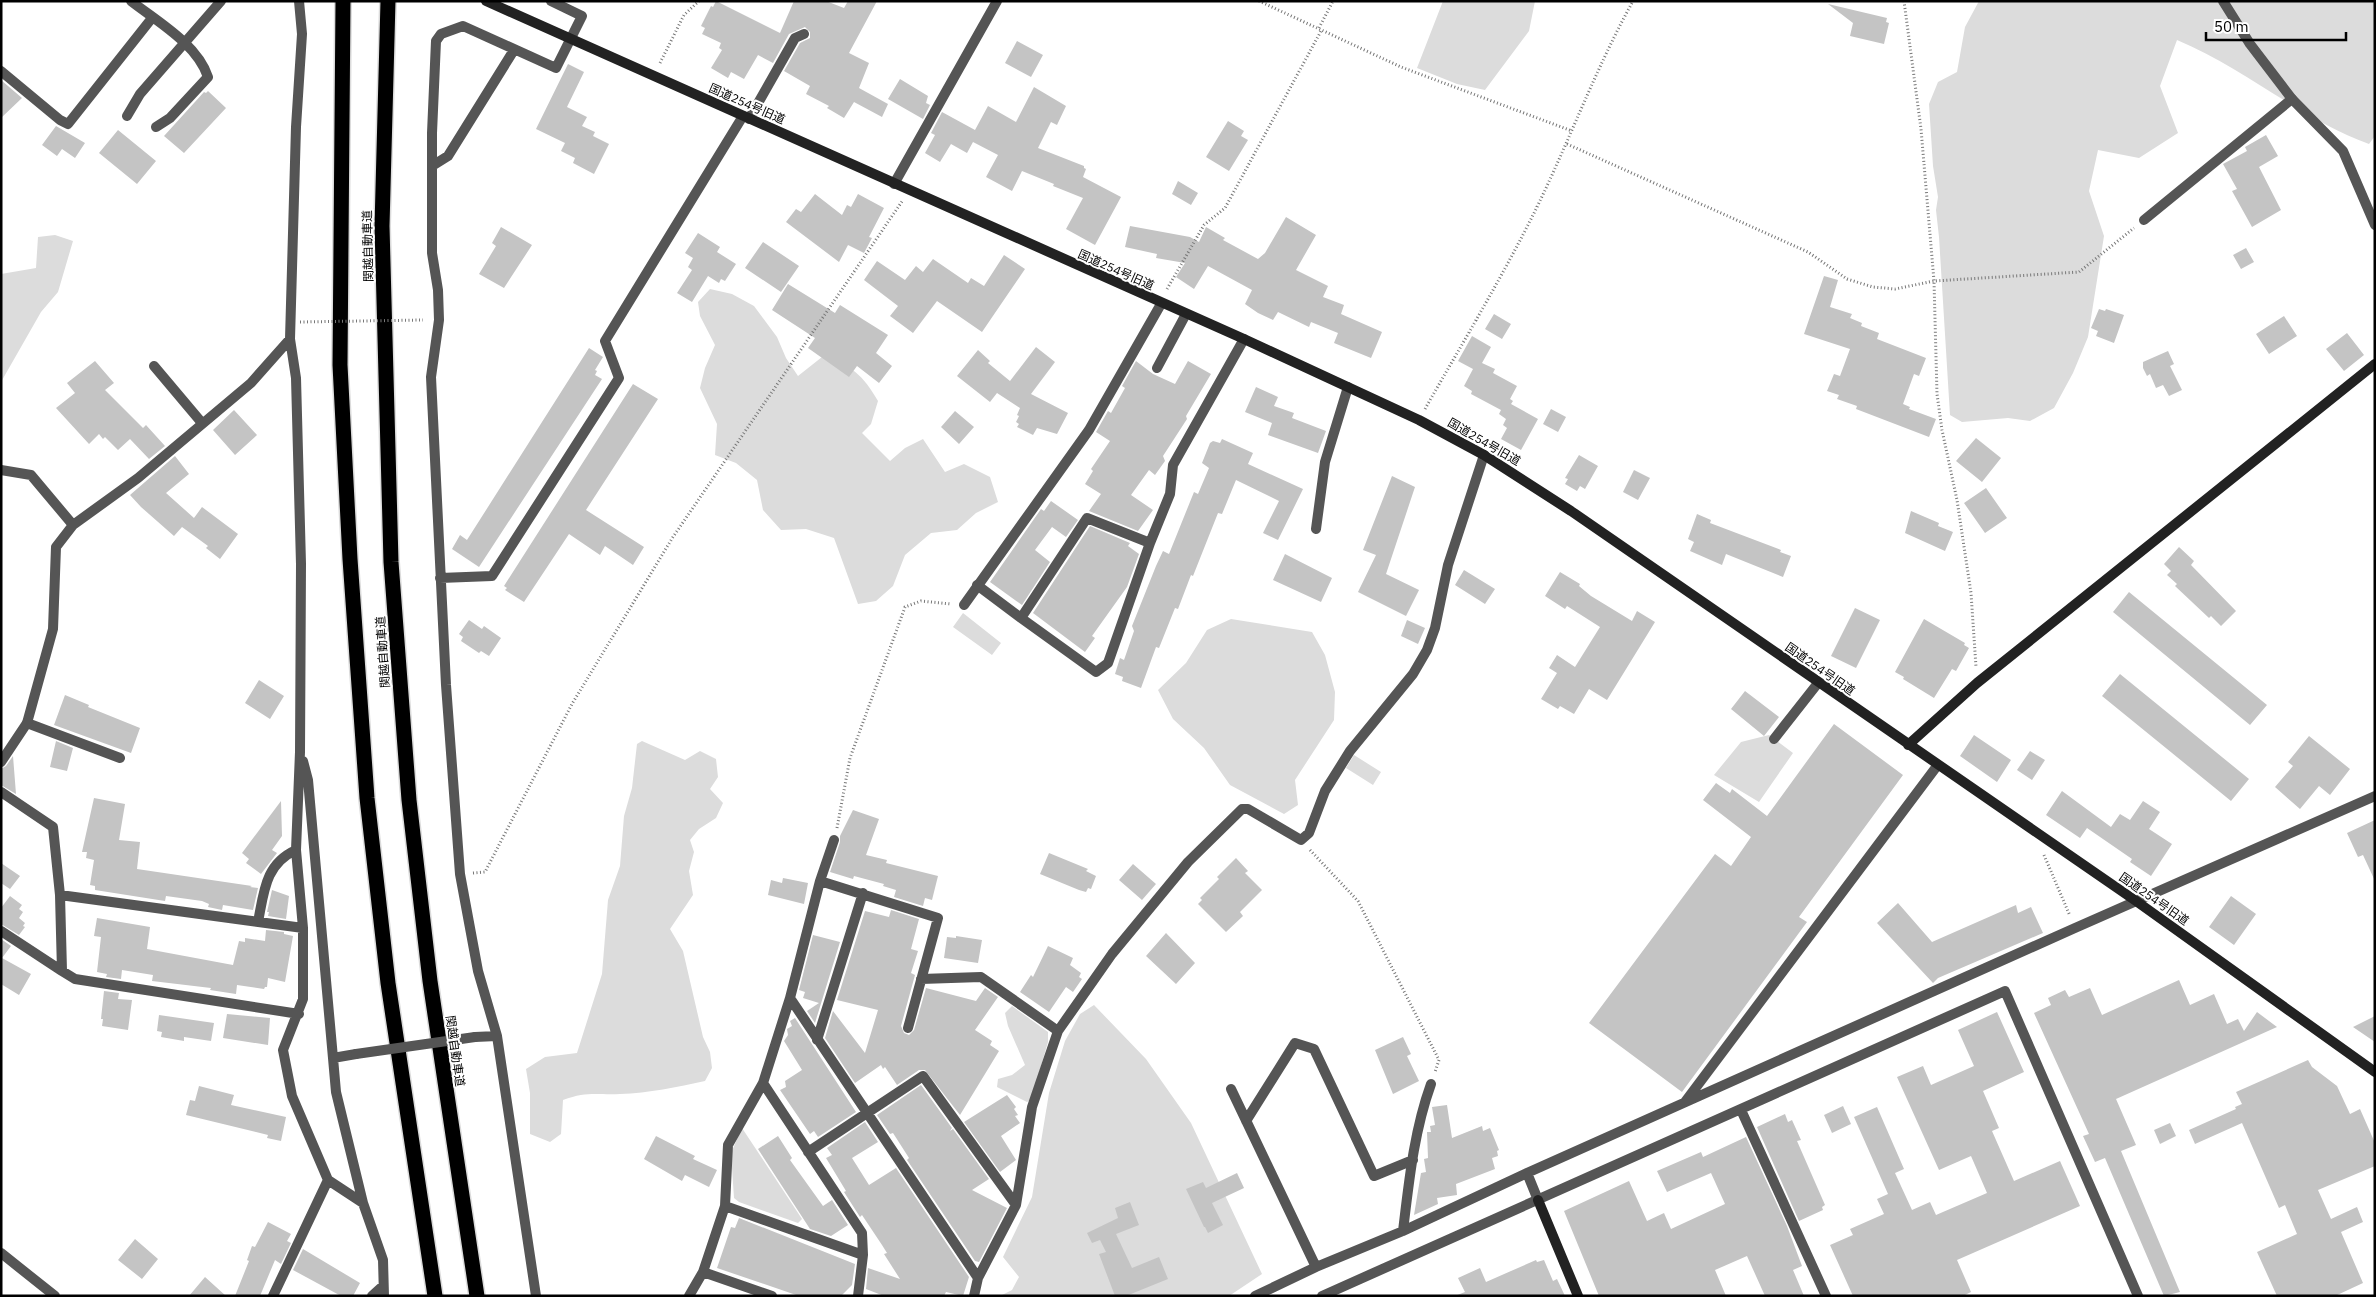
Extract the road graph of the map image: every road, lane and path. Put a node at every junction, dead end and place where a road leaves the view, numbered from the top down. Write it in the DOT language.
graph roads {
  1 [pos="131,1"];
  2 [pos="221,1"];
  3 [pos="299,1"];
  4 [pos="344,1"];
  5 [pos="388,1"];
  6 [pos="486,1"];
  7 [pos="551,1"];
  8 [pos="699,1"];
  9 [pos="997,1"];
  10 [pos="1259,1"];
  11 [pos="1333,1"];
  12 [pos="1633,1"];
  13 [pos="1904,1"];
  14 [pos="2223,1"];
  15 [pos="152,18"];
  16 [pos="1320,30"];
  17 [pos="804,34"];
  18 [pos="572,39"];
  19 [pos="185,44"];
  20 [pos="514,50"];
  21 [pos="1,71"];
  22 [pos="654,76"];
  23 [pos="2292,99"];
  24 [pos="127,116"];
  25 [pos="746,117"];
  26 [pos="156,127"];
  27 [pos="1572,131"];
  28 [pos="1567,144"];
  29 [pos="432,166"];
  30 [pos="894,184"];
  31 [pos="909,191"];
  32 [pos="2144,220"];
  33 [pos="2375,225"];
  34 [pos="1934,281"];
  35 [pos="1161,304"];
  36 [pos="1186,314"];
  37 [pos="423,320"];
  38 [pos="300,322"];
  39 [pos="290,339"];
  40 [pos="1244,339"];
  41 [pos="2375,364"];
  42 [pos="154,366"];
  43 [pos="1157,368"];
  44 [pos="1348,387"];
  45 [pos="1419,420"];
  46 [pos="202,423"];
  47 [pos="1484,455"];
  48 [pos="1,470"];
  49 [pos="73,525"];
  50 [pos="1316,529"];
  51 [pos="1150,543"];
  52 [pos="440,578"];
  53 [pos="977,585"];
  54 [pos="964,605"];
  55 [pos="1020,618"];
  56 [pos="1977,682"];
  57 [pos="1818,683"];
  58 [pos="27,723"];
  59 [pos="1774,739"];
  60 [pos="1908,745"];
  61 [pos="300,752"];
  62 [pos="120,758"];
  63 [pos="1,762"];
  64 [pos="1937,766"];
  65 [pos="1,792"];
  66 [pos="2375,796"];
  67 [pos="2035,832"];
  68 [pos="834,840"];
  69 [pos="1301,840"];
  70 [pos="296,850"];
  71 [pos="460,874"];
  72 [pos="820,881"];
  73 [pos="862,893"];
  74 [pos="60,895"];
  75 [pos="2136,901"];
  76 [pos="258,922"];
  77 [pos="303,928"];
  78 [pos="2075,928"];
  79 [pos="1,930"];
  80 [pos="62,971"];
  81 [pos="921,979"];
  82 [pos="790,998"];
  83 [pos="299,1014"];
  84 [pos="908,1028"];
  85 [pos="1058,1031"];
  86 [pos="498,1036"];
  87 [pos="817,1040"];
  88 [pos="333,1058"];
  89 [pos="2375,1072"];
  90 [pos="763,1083"];
  91 [pos="1431,1084"];
  92 [pos="1231,1089"];
  93 [pos="1684,1103"];
  94 [pos="1740,1110"];
  95 [pos="867,1112"];
  96 [pos="1246,1121"];
  97 [pos="808,1152"];
  98 [pos="1413,1160"];
  99 [pos="1527,1173"];
  100 [pos="328,1180"];
  101 [pos="1538,1200"];
  102 [pos="363,1203"];
  103 [pos="1016,1205"];
  104 [pos="725,1206"];
  105 [pos="1403,1230"];
  106 [pos="1,1253"];
  107 [pos="864,1255"];
  108 [pos="1316,1267"];
  109 [pos="703,1272"];
  110 [pos="978,1278"];
  111 [pos="384,1291"];
  112 [pos="55,1296"];
  113 [pos="272,1296"];
  114 [pos="372,1296"];
  115 [pos="435,1296"];
  116 [pos="477,1296"];
  117 [pos="536,1296"];
  118 [pos="689,1296"];
  119 [pos="772,1296"];
  120 [pos="858,1296"];
  121 [pos="974,1296"];
  122 [pos="1255,1296"];
  123 [pos="1322,1296"];
  124 [pos="1578,1296"];
  125 [pos="1826,1296"];
  126 [pos="2138,1296"];
  1 -- 15 [label="street"];
  2 -- 19 [label="street"];
  3 -- 39 [label="street"];
  4 -- 115 [label="highway, 関越自動車道"];
  5 -- 116 [label="highway, 関越自動車道"];
  6 -- 18 [label="street, 国道254号旧道"];
  7 -- 18 [label="street"];
  8 -- 22 [label="path"];
  9 -- 30 [label="street"];
  10 -- 16 [label="path"];
  11 -- 16 [label="path"];
  12 -- 27 [label="path"];
  13 -- 34 [label="path"];
  14 -- 23 [label="street"];
  15 -- 19 [label="street"];
  15 -- 21 [label="street"];
  16 -- 27 [label="path"];
  16 -- 35 [label="path"];
  17 -- 25 [label="street"];
  18 -- 20 [label="street"];
  18 -- 22 [label="street, 国道254号旧道"];
  19 -- 24 [label="street"];
  19 -- 26 [label="street"];
  20 -- 29 [label="street"];
  20 -- 29 [label="street"];
  22 -- 25 [label="street, 国道254号旧道"];
  23 -- 32 [label="street"];
  23 -- 33 [label="street"];
  25 -- 30 [label="street, 国道254号旧道"];
  25 -- 52 [label="street"];
  27 -- 28 [label="path"];
  28 -- 34 [label="path"];
  28 -- 45 [label="path"];
  29 -- 52 [label="street"];
  30 -- 31 [label="street, 国道254号旧道"];
  31 -- 35 [label="street, 国道254号旧道"];
  31 -- 71 [label="path"];
  32 -- 34 [label="path"];
  34 -- 56 [label="path"];
  35 -- 36 [label="street, 国道254号旧道"];
  35 -- 53 [label="street"];
  36 -- 40 [label="street, 国道254号旧道"];
  36 -- 43 [label="street"];
  37 -- 38 [label="path, bridge"];
  39 -- 46 [label="street"];
  39 -- 61 [label="street"];
  40 -- 44 [label="street, 国道254号旧道"];
  40 -- 51 [label="street"];
  41 -- 56 [label="street"];
  42 -- 46 [label="street"];
  44 -- 45 [label="street, 国道254号旧道"];
  44 -- 50 [label="street"];
  45 -- 47 [label="street, 国道254号旧道"];
  46 -- 49 [label="street"];
  47 -- 57 [label="street, 国道254号旧道"];
  47 -- 69 [label="street"];
  48 -- 49 [label="street"];
  49 -- 58 [label="street"];
  51 -- 55 [label="street"];
  51 -- 55 [label="street"];
  52 -- 71 [label="street"];
  53 -- 54 [label="street"];
  53 -- 55 [label="street"];
  54 -- 68 [label="path"];
  56 -- 60 [label="street"];
  57 -- 59 [label="street"];
  57 -- 60 [label="street, 国道254号旧道"];
  58 -- 62 [label="street"];
  58 -- 63 [label="street"];
  60 -- 64 [label="street, 国道254号旧道"];
  61 -- 70 [label="street"];
  61 -- 88 [label="street"];
  64 -- 67 [label="street, 国道254号旧道"];
  64 -- 93 [label="street"];
  65 -- 74 [label="street"];
  66 -- 75 [label="street"];
  67 -- 75 [label="street, 国道254号旧道"];
  67 -- 78 [label="path"];
  68 -- 72 [label="street"];
  69 -- 85 [label="street"];
  69 -- 91 [label="path"];
  70 -- 76 [label="street"];
  70 -- 77 [label="street"];
  71 -- 86 [label="street"];
  72 -- 73 [label="street"];
  72 -- 82 [label="street"];
  73 -- 81 [label="street"];
  73 -- 87 [label="street"];
  74 -- 76 [label="street"];
  74 -- 80 [label="street"];
  75 -- 78 [label="street"];
  75 -- 89 [label="street, 国道254号旧道"];
  76 -- 77 [label="street"];
  77 -- 83 [label="street"];
  78 -- 93 [label="street"];
  79 -- 80 [label="street"];
  80 -- 83 [label="street"];
  81 -- 84 [label="street"];
  81 -- 85 [label="street"];
  82 -- 87 [label="street"];
  82 -- 90 [label="street"];
  83 -- 100 [label="street"];
  85 -- 103 [label="street"];
  86 -- 88 [label="street, bridge"];
  86 -- 117 [label="street"];
  87 -- 95 [label="street"];
  88 -- 102 [label="street"];
  90 -- 97 [label="street"];
  90 -- 104 [label="street"];
  91 -- 98 [label="street"];
  92 -- 96 [label="street"];
  93 -- 99 [label="street"];
  94 -- 101 [label="street"];
  94 -- 125 [label="street"];
  94 -- 126 [label="street"];
  95 -- 97 [label="street"];
  95 -- 103 [label="street"];
  95 -- 110 [label="street"];
  96 -- 98 [label="street"];
  96 -- 108 [label="street"];
  97 -- 107 [label="street"];
  98 -- 105 [label="street"];
  99 -- 101 [label="street"];
  99 -- 105 [label="street"];
  100 -- 102 [label="street"];
  100 -- 113 [label="street"];
  101 -- 123 [label="street"];
  101 -- 124 [label="street"];
  102 -- 111 [label="street"];
  103 -- 110 [label="street"];
  104 -- 107 [label="street"];
  104 -- 109 [label="street"];
  105 -- 108 [label="street"];
  106 -- 112 [label="street"];
  107 -- 120 [label="street"];
  108 -- 122 [label="street"];
  109 -- 118 [label="street"];
  109 -- 119 [label="street"];
  110 -- 121 [label="street"];
  111 -- 114 [label="street"];
}
